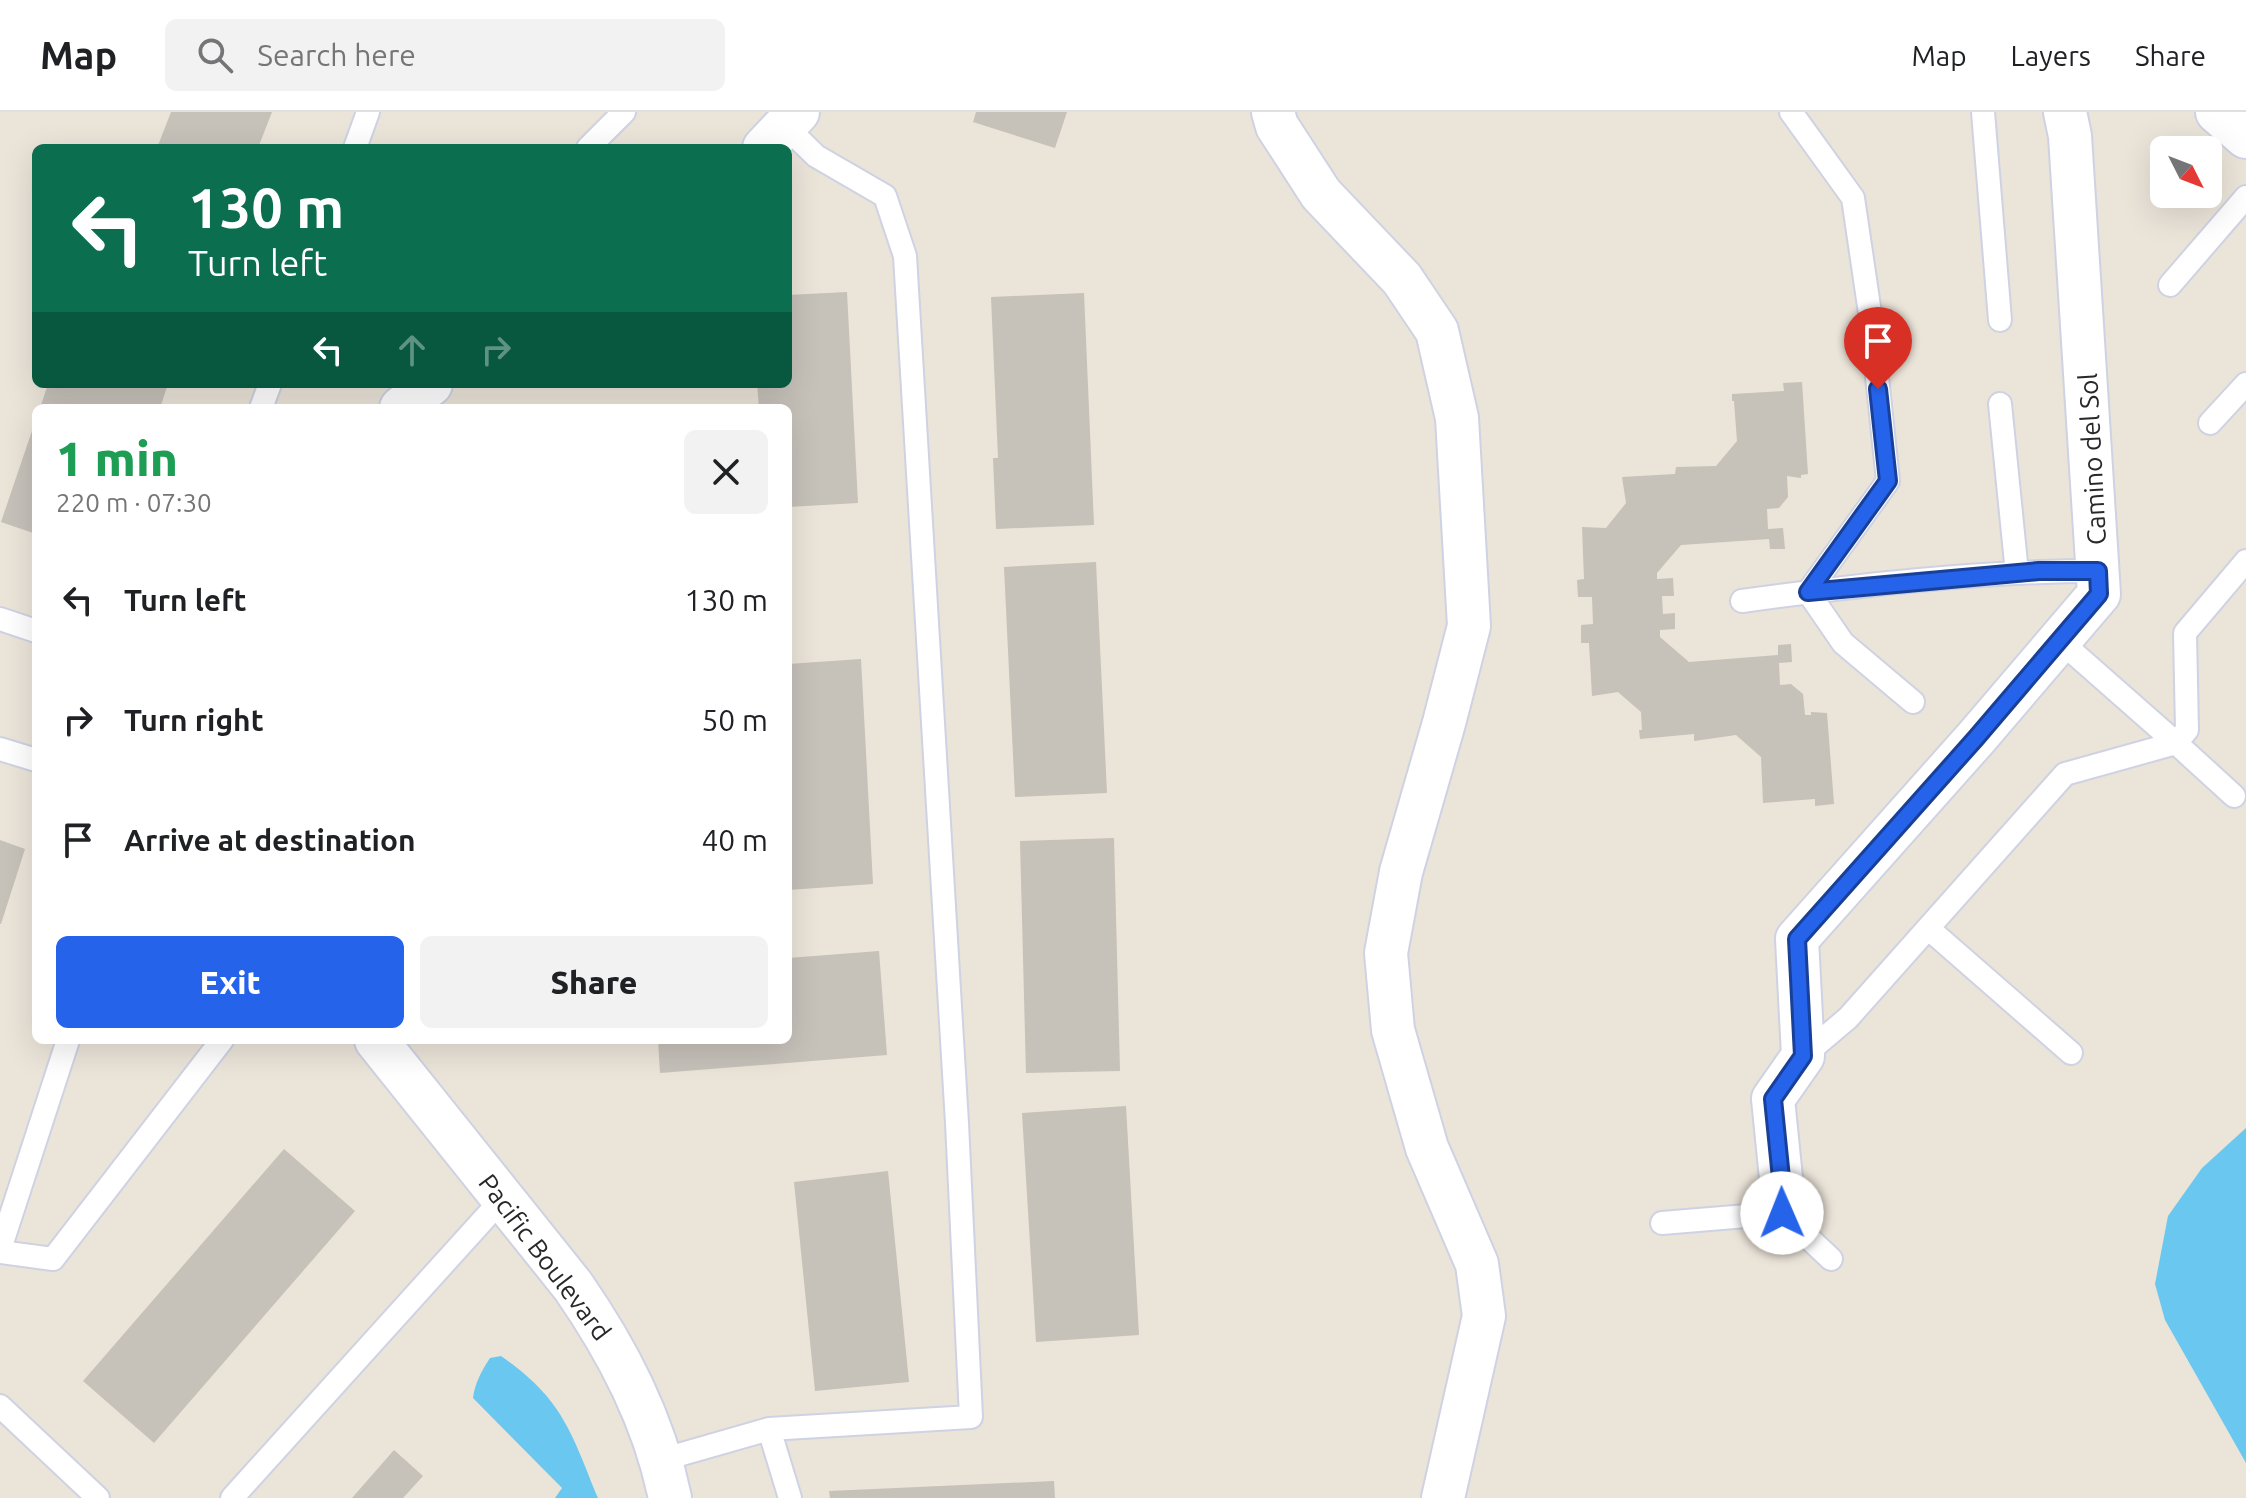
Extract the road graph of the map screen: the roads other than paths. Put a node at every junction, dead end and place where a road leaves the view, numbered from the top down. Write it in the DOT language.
graph roads {
  1 [pos="368,112"];
  2 [pos="624,112"];
  3 [pos="1273,112"];
  4 [pos="1791,112"];
  5 [pos="1983,112"];
  6 [pos="2217,112"];
  7 [pos="2075,120"];
  8 [pos="780,124"];
  9 [pos="2246,137"];
  10 [pos="356,144"];
  11 [pos="592,144"];
  12 [pos="2246,197"];
  13 [pos="2170,285"];
  14 [pos="1871,320"];
  15 [pos="2000,320"];
  16 [pos="1875,358"];
  17 [pos="2246,384"];
  18 [pos="426,388"];
  19 [pos="406,404"];
  20 [pos="2000,404"];
  21 [pos="2210,423"];
  22 [pos="2246,561"];
  23 [pos="2098,571"];
  24 [pos="2017,573"];
  25 [pos="1808,592"];
  26 [pos="1742,601"];
  27 [pos="0,619"];
  28 [pos="32,630"];
  29 [pos="2059,640"];
  30 [pos="1913,702"];
  31 [pos="2176,743"];
  32 [pos="0,749"];
  33 [pos="32,759"];
  34 [pos="2234,796"];
  35 [pos="1929,929"];
  36 [pos="67,1044"];
  37 [pos="219,1044"];
  38 [pos="379,1044"];
  39 [pos="2071,1053"];
  40 [pos="1803,1056"];
  41 [pos="503,1198"];
  42 [pos="1782,1200"];
  43 [pos="1662,1223"];
  44 [pos="0,1251"];
  45 [pos="1831,1259"];
  46 [pos="0,1406"];
  47 [pos="769,1429"];
  48 [pos="666,1479"];
  49 [pos="98,1498"];
  50 [pos="232,1498"];
  51 [pos="790,1498"];
  52 [pos="1443,1498"];
  1 -- 10 [label="lane"];
  2 -- 11 [label="lane"];
  3 -- 52 [label="street"];
  4 -- 14 [label="lane"];
  5 -- 15 [label="lane"];
  6 -- 9 [label="street"];
  7 -- 23 [label="street, Camino del Sol"];
  8 -- 47 [label="lane"];
  12 -- 13 [label="lane"];
  16 -- 25 [label="lane"];
  17 -- 21 [label="lane"];
  18 -- 19 [label="street"];
  20 -- 24 [label="lane"];
  22 -- 31 [label="lane"];
  23 -- 24 [label="lane"];
  23 -- 29 [label="street, Camino del Sol"];
  24 -- 25 [label="lane"];
  25 -- 26 [label="lane"];
  25 -- 30 [label="lane"];
  27 -- 28 [label="lane"];
  29 -- 31 [label="lane"];
  29 -- 40 [label="street, Camino del Sol"];
  31 -- 34 [label="lane"];
  31 -- 35 [label="lane"];
  32 -- 33 [label="lane"];
  35 -- 39 [label="lane"];
  35 -- 40 [label="lane"];
  36 -- 44 [label="lane"];
  37 -- 44 [label="lane"];
  38 -- 41 [label="street, Pacific Boulevard"];
  40 -- 42 [label="street"];
  41 -- 48 [label="street, Pacific Boulevard"];
  41 -- 50 [label="lane"];
  42 -- 43 [label="lane"];
  42 -- 45 [label="lane"];
  46 -- 49 [label="lane"];
  47 -- 48 [label="lane"];
  47 -- 51 [label="lane"];
}
